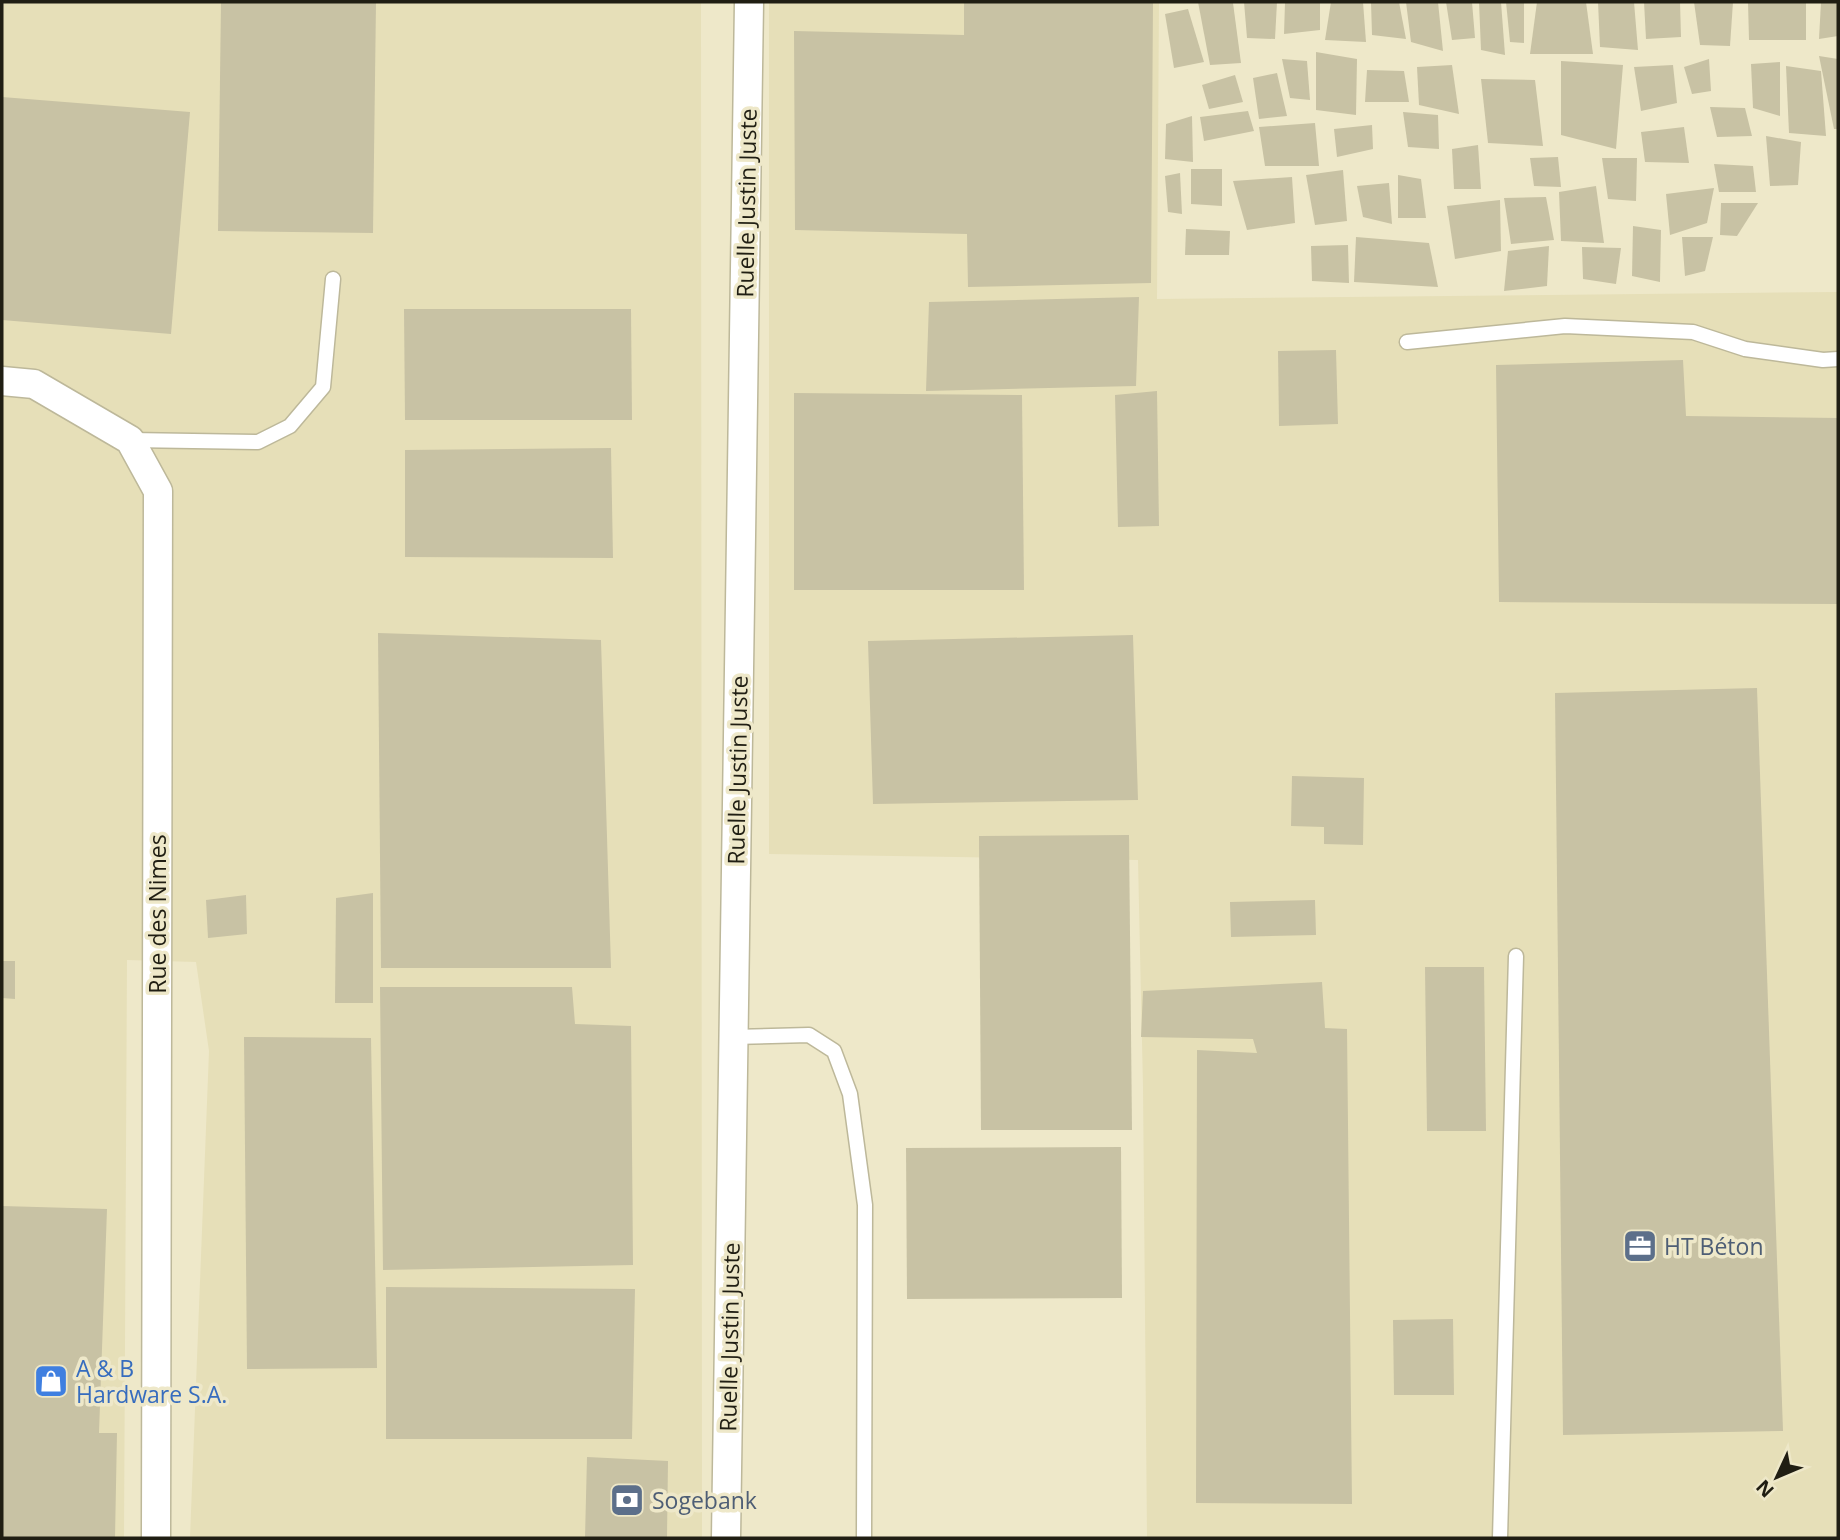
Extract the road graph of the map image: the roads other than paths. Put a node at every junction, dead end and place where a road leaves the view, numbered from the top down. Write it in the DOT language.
graph roads {
  1 [pos="749,2"];
  2 [pos="333,279"];
  3 [pos="1407,342"];
  4 [pos="1838,359"];
  5 [pos="2,381"];
  6 [pos="130,440"];
  7 [pos="1516,956"];
  8 [pos="733,1037"];
  9 [pos="156,1538"];
  10 [pos="726,1538"];
  11 [pos="864,1538"];
  12 [pos="1500,1538"];
  1 -- 8 [label="street, Ruelle Justin Juste"];
  2 -- 6 [label="lane"];
  3 -- 4 [label="lane"];
  5 -- 6 [label="street"];
  6 -- 9 [label="street, Rue des Nimes"];
  7 -- 12 [label="lane"];
  8 -- 10 [label="street, Ruelle Justin Juste"];
  8 -- 11 [label="lane"];
}
